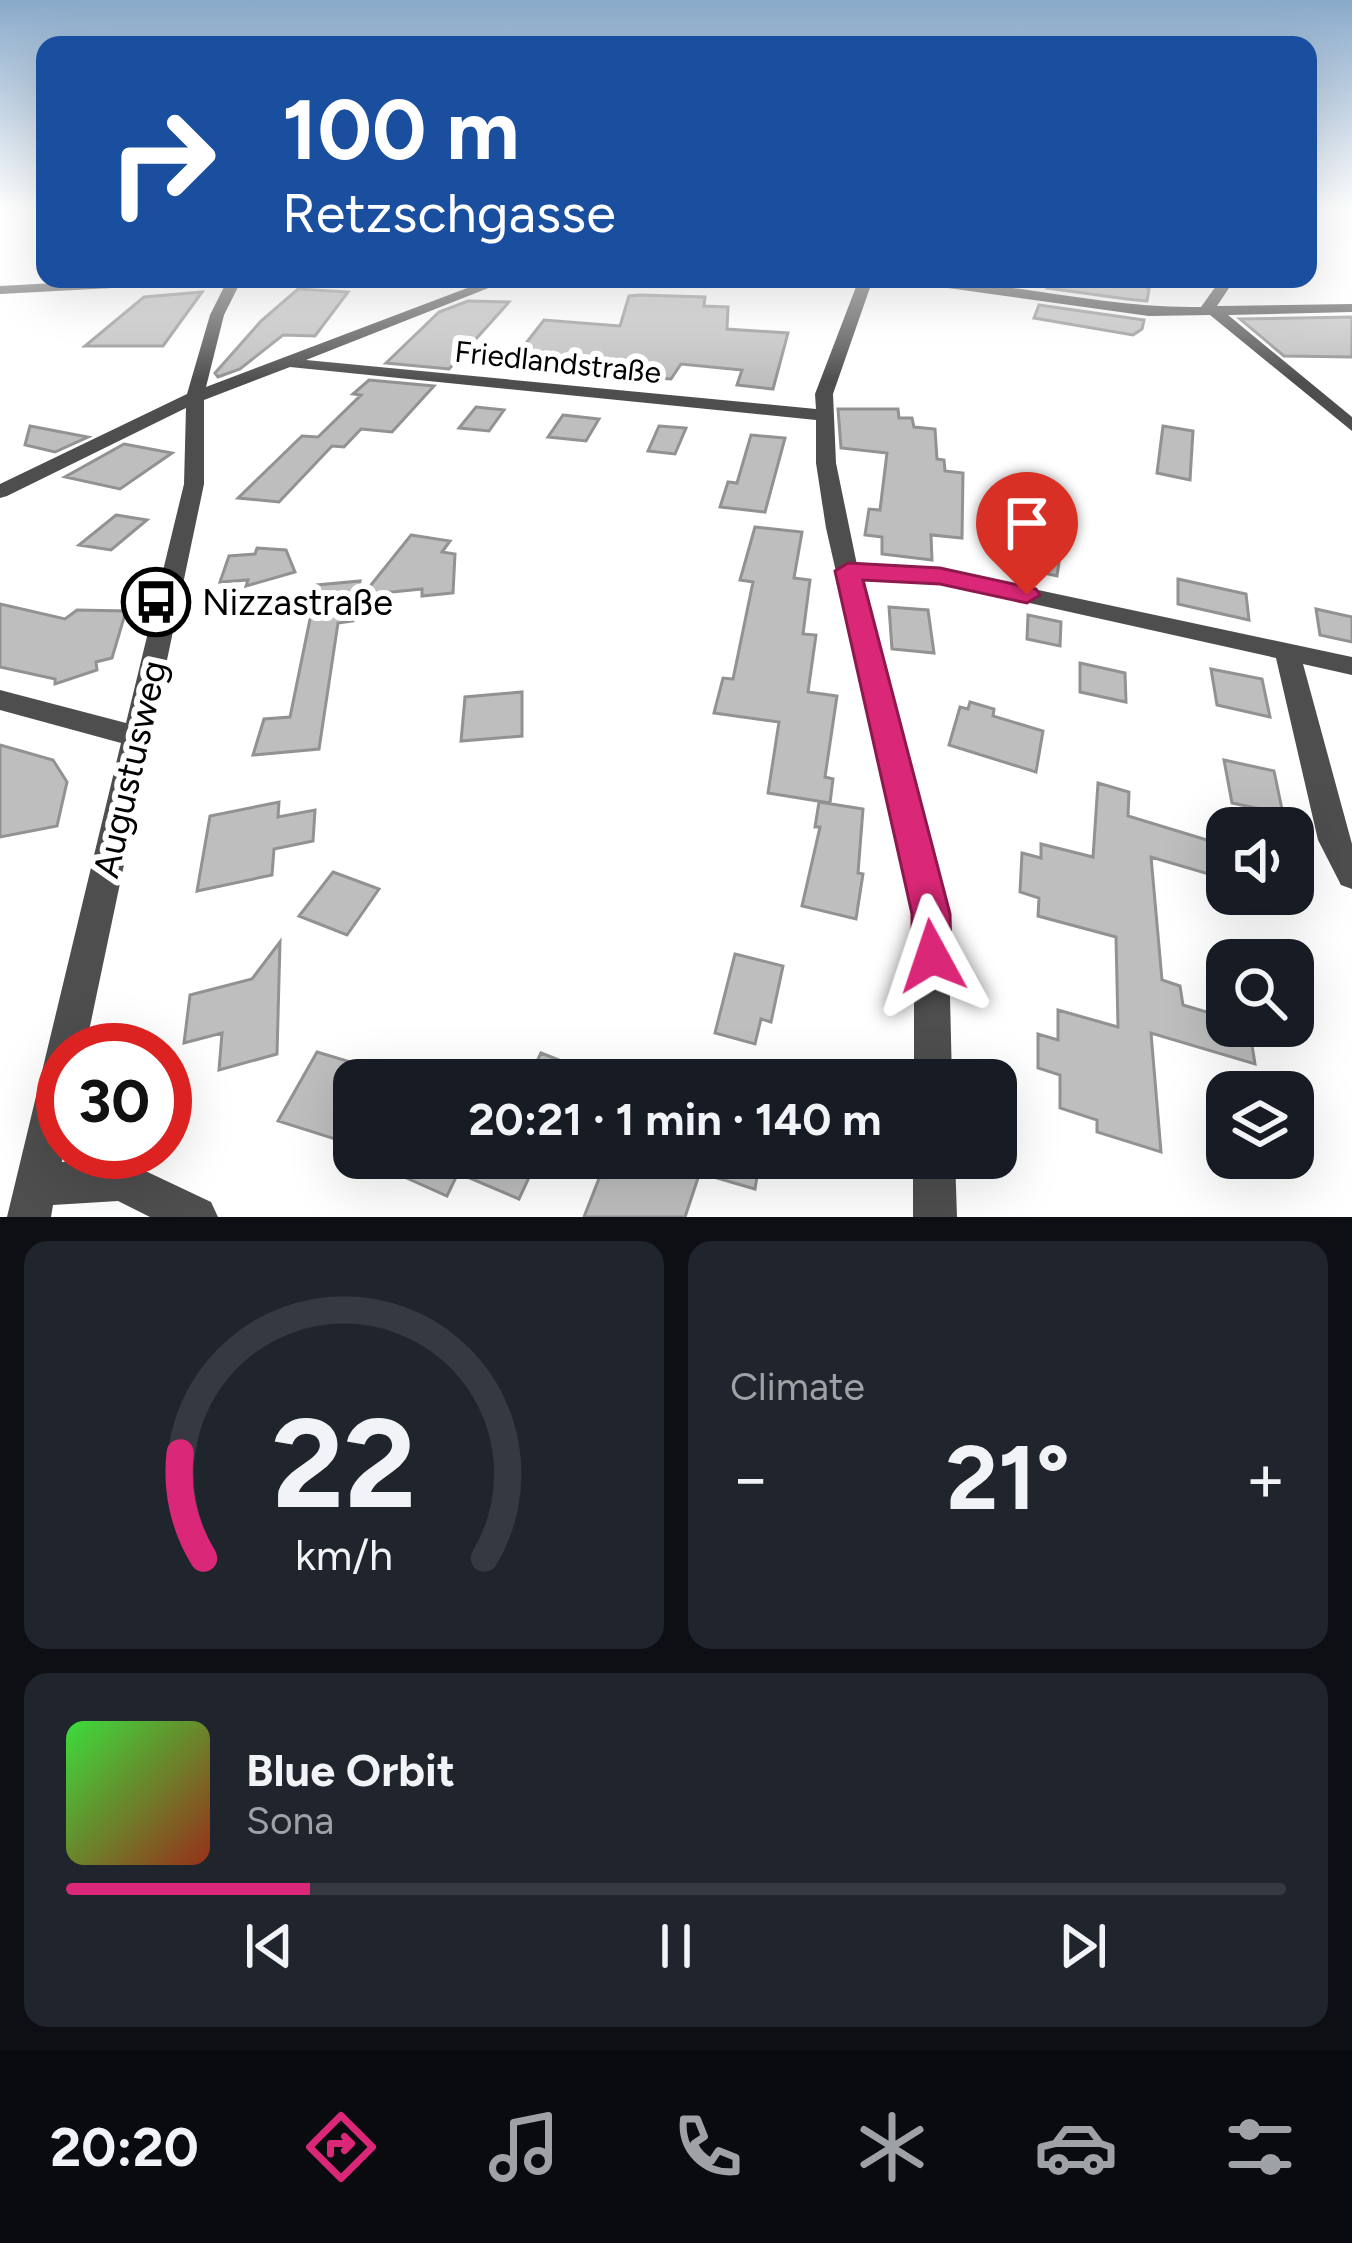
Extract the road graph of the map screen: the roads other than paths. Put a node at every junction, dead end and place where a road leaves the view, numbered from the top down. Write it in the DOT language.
graph roads {
  1 [pos="37,288"];
  2 [pos="230,288"];
  3 [pos="481,288"];
  4 [pos="863,288"];
  5 [pos="977,288"];
  6 [pos="1219,288"];
  7 [pos="0,290"];
  8 [pos="1352,308"];
  9 [pos="1214,311"];
  10 [pos="288,363"];
  11 [pos="195,398"];
  12 [pos="824,416"];
  13 [pos="1352,426"];
  14 [pos="0,492"];
  15 [pos="848,571"];
  16 [pos="1287,650"];
  17 [pos="1352,666"];
  18 [pos="0,700"];
  19 [pos="135,736"];
  20 [pos="1352,875"];
  21 [pos="72,1023"];
  22 [pos="933,1059"];
  23 [pos="934,1179"];
  24 [pos="32,1201"];
  25 [pos="196,1217"];
  26 [pos="935,1217"];
  1 -- 7 [label="street"];
  2 -- 11 [label="street, Augustusweg"];
  3 -- 10 [label="street"];
  4 -- 12 [label="street"];
  5 -- 9 [label="street"];
  6 -- 9 [label="street"];
  8 -- 9 [label="street"];
  9 -- 13 [label="street"];
  10 -- 11 [label="street"];
  10 -- 12 [label="street, Friedlandstraße"];
  11 -- 14 [label="street"];
  11 -- 19 [label="street, Augustusweg"];
  12 -- 15 [label="street"];
  15 -- 16 [label="street"];
  15 -- 22 [label="street"];
  16 -- 17 [label="street"];
  16 -- 20 [label="street"];
  18 -- 19 [label="street"];
  19 -- 21 [label="street, Augustusweg"];
  23 -- 26 [label="street"];
  24 -- 25 [label="street"];
}
